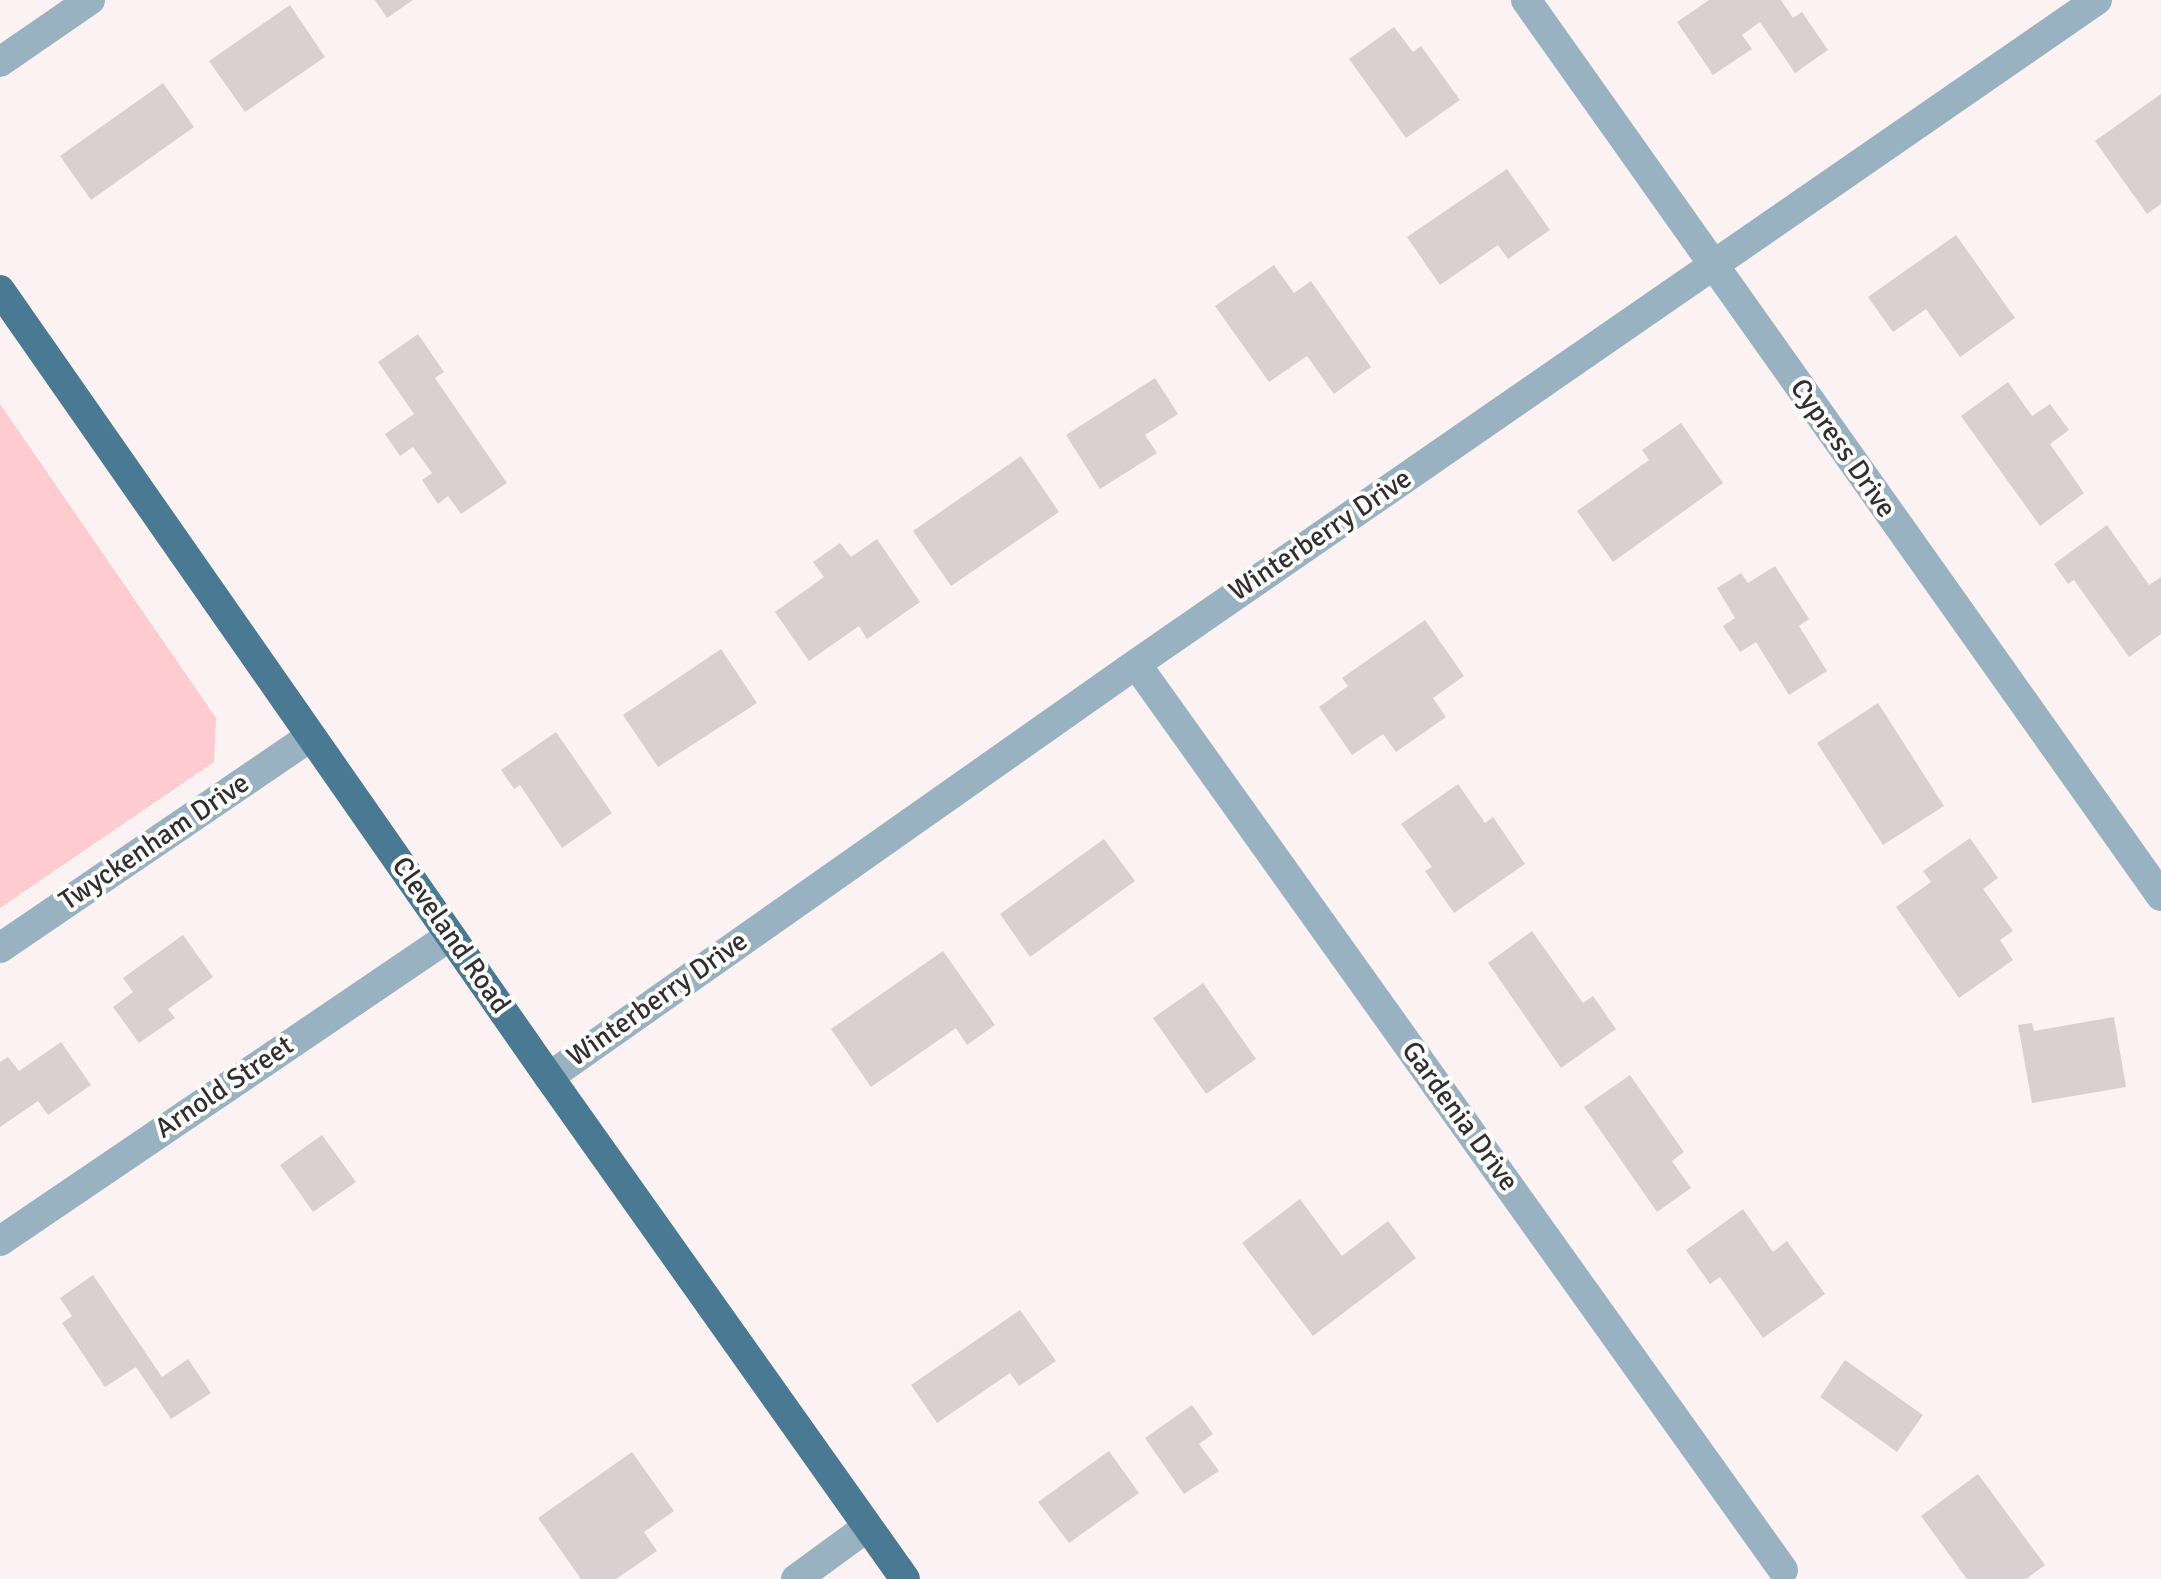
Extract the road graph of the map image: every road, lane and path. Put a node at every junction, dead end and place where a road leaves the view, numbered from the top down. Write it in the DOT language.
graph roads {
  1 [pos="90,0"];
  2 [pos="1526,0"];
  3 [pos="2097,0"];
  4 [pos="0,62"];
  5 [pos="1713,268"];
  6 [pos="0,290"];
  7 [pos="1136,664"];
  8 [pos="310,736"];
  9 [pos="2161,896"];
  10 [pos="450,936"];
  11 [pos="0,948"];
  12 [pos="549,1077"];
  13 [pos="0,1242"];
  14 [pos="866,1528"];
  15 [pos="1783,1570"];
  16 [pos="796,1579"];
  17 [pos="905,1579"];
  1 -- 4 [label="street"];
  2 -- 5 [label="street, Cypress Drive"];
  3 -- 5 [label="street, Winterberry Drive"];
  5 -- 7 [label="street, Winterberry Drive"];
  5 -- 9 [label="street, Cypress Drive"];
  6 -- 8 [label="main road, Cleveland Road"];
  7 -- 12 [label="street, Winterberry Drive"];
  7 -- 15 [label="street, Gardenia Drive"];
  8 -- 10 [label="main road, Cleveland Road"];
  8 -- 11 [label="street, Twyckenham Drive"];
  10 -- 12 [label="main road, Cleveland Road"];
  10 -- 13 [label="street, Arnold Street"];
  12 -- 14 [label="main road, Cleveland Road"];
  14 -- 16 [label="street"];
  14 -- 17 [label="main road, Cleveland Road"];
}
